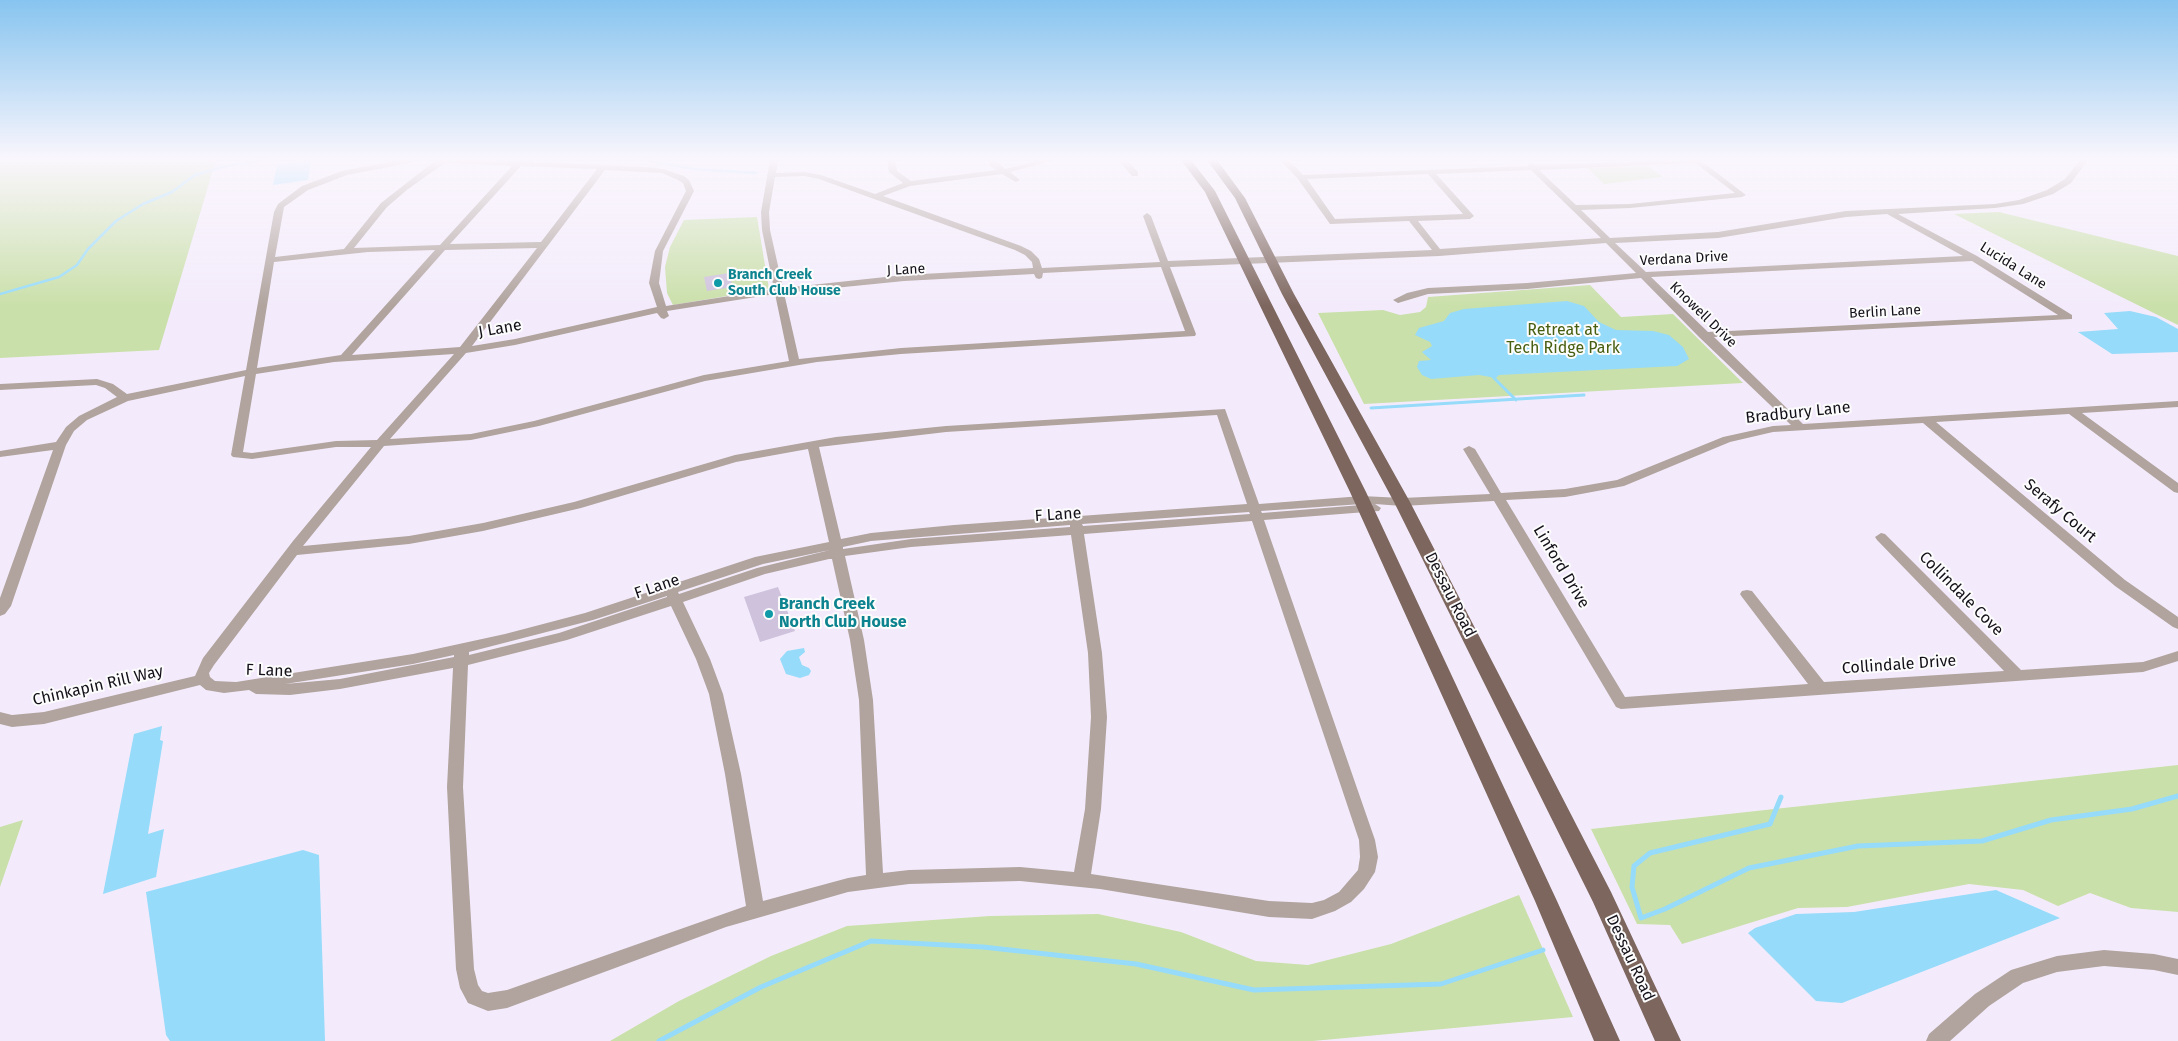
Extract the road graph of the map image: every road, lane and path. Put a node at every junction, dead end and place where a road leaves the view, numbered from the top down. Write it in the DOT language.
graph roads {
  1 [pos="1574,208"];
  2 [pos="281,209"];
  3 [pos="381,209"];
  4 [pos="478,209"];
  5 [pos="571,209"];
  6 [pos="681,209"];
  7 [pos="766,209"];
  8 [pos="910,209"];
  9 [pos="1218,209"];
  10 [pos="1245,209"];
  11 [pos="1323,209"];
  12 [pos="1463,209"];
  13 [pos="1962,209"];
  14 [pos="1888,212"];
  15 [pos="1147,216"];
  16 [pos="1412,219"];
  17 [pos="1606,240"];
  18 [pos="543,245"];
  19 [pos="443,247"];
  20 [pos="348,250"];
  21 [pos="1439,252"];
  22 [pos="1974,258"];
  23 [pos="270,260"];
  24 [pos="1273,262"];
  25 [pos="1245,263"];
  26 [pos="1166,267"];
  27 [pos="1039,274"];
  28 [pos="1641,275"];
  29 [pos="779,294"];
  30 [pos="1398,300"];
  31 [pos="663,313"];
  32 [pos="2069,317"];
  33 [pos="1702,335"];
  34 [pos="463,350"];
  35 [pos="345,358"];
  36 [pos="794,362"];
  37 [pos="250,372"];
  38 [pos="0,387"];
  39 [pos="125,398"];
  40 [pos="2178,404"];
  41 [pos="2072,411"];
  42 [pos="1925,419"];
  43 [pos="1799,426"];
  44 [pos="380,443"];
  45 [pos="60,444"];
  46 [pos="813,444"];
  47 [pos="1469,449"];
  48 [pos="0,454"];
  49 [pos="2178,489"];
  50 [pos="1499,497"];
  51 [pos="1402,502"];
  52 [pos="1364,505"];
  53 [pos="1255,513"];
  54 [pos="1076,526"];
  55 [pos="1881,537"];
  56 [pos="837,548"];
  57 [pos="293,551"];
  58 [pos="672,594"];
  59 [pos="1747,594"];
  60 [pos="0,611"];
  61 [pos="2178,624"];
  62 [pos="462,655"];
  63 [pos="2178,656"];
  64 [pos="2017,675"];
  65 [pos="203,679"];
  66 [pos="1820,688"];
  67 [pos="1621,703"];
  68 [pos="0,718"];
  69 [pos="1082,879"];
  70 [pos="875,882"];
  71 [pos="756,910"];
  72 [pos="2178,967"];
  73 [pos="1606,1041"];
  74 [pos="1668,1041"];
  75 [pos="1936,1041"];
  1 -- 17 [label="street, Knowell Drive"];
  2 -- 23 [label="street"];
  3 -- 20 [label="street"];
  4 -- 19 [label="street"];
  5 -- 18 [label="street"];
  6 -- 31 [label="street"];
  7 -- 29 [label="street"];
  8 -- 27 [label="street"];
  9 -- 25 [label="main road"];
  10 -- 24 [label="main road, Dessau Road"];
  11 -- 16 [label="street"];
  12 -- 16 [label="street"];
  13 -- 14 [label="street, J Lane"];
  14 -- 17 [label="street, J Lane"];
  14 -- 22 [label="street, Lucida Lane"];
  15 -- 26 [label="street"];
  16 -- 21 [label="street"];
  17 -- 21 [label="street, J Lane"];
  17 -- 28 [label="street, Knowell Drive"];
  18 -- 19 [label="street"];
  18 -- 34 [label="street"];
  19 -- 20 [label="street"];
  19 -- 35 [label="street"];
  20 -- 23 [label="street"];
  21 -- 24 [label="street, J Lane"];
  22 -- 28 [label="street, Verdana Drive"];
  22 -- 32 [label="street, Lucida Lane"];
  23 -- 37 [label="street"];
  24 -- 25 [label="street, J Lane"];
  24 -- 51 [label="main road, Dessau Road"];
  25 -- 26 [label="street, J Lane"];
  25 -- 52 [label="main road"];
  26 -- 27 [label="street, J Lane"];
  26 -- 36 [label="street"];
  27 -- 29 [label="street, J Lane"];
  28 -- 30 [label="street, Verdana Drive"];
  28 -- 33 [label="street, Knowell Drive"];
  29 -- 31 [label="street, J Lane"];
  29 -- 36 [label="street"];
  31 -- 34 [label="street, J Lane"];
  32 -- 33 [label="street, Berlin Lane"];
  33 -- 43 [label="street, Knowell Drive"];
  34 -- 35 [label="street, J Lane"];
  34 -- 44 [label="street"];
  35 -- 37 [label="street, J Lane"];
  36 -- 44 [label="street"];
  37 -- 39 [label="street, J Lane"];
  37 -- 44 [label="street"];
  38 -- 39 [label="street"];
  39 -- 45 [label="street, J Lane"];
  40 -- 41 [label="street, Bradbury Lane"];
  41 -- 42 [label="street, Bradbury Lane"];
  41 -- 49 [label="street"];
  42 -- 43 [label="street, Bradbury Lane"];
  42 -- 61 [label="street, Serafy Court"];
  43 -- 50 [label="street, Bradbury Lane"];
  44 -- 57 [label="street"];
  45 -- 48 [label="street"];
  45 -- 60 [label="street, J Lane"];
  46 -- 53 [label="street"];
  46 -- 56 [label="street"];
  46 -- 57 [label="street"];
  47 -- 50 [label="street, Linford Drive"];
  50 -- 51 [label="street, Bradbury Lane"];
  50 -- 67 [label="street, Linford Drive"];
  51 -- 52 [label="street, Bradbury Lane"];
  51 -- 74 [label="main road, Dessau Road"];
  52 -- 53 [label="street, F Lane"];
  52 -- 73 [label="main road"];
  53 -- 54 [label="street, F Lane"];
  53 -- 69 [label="street"];
  54 -- 56 [label="street, F Lane"];
  54 -- 69 [label="street"];
  55 -- 64 [label="street, Collindale Cove"];
  56 -- 58 [label="street, F Lane"];
  56 -- 70 [label="street"];
  57 -- 65 [label="street"];
  58 -- 62 [label="street, F Lane"];
  58 -- 71 [label="street"];
  59 -- 66 [label="street"];
  62 -- 65 [label="street, F Lane"];
  62 -- 71 [label="street"];
  63 -- 64 [label="street, Collindale Drive"];
  64 -- 66 [label="street, Collindale Drive"];
  65 -- 68 [label="street, Chinkapin Rill Way"];
  66 -- 67 [label="street, Collindale Drive"];
  69 -- 70 [label="street"];
  70 -- 71 [label="street"];
  72 -- 75 [label="street"];
}
